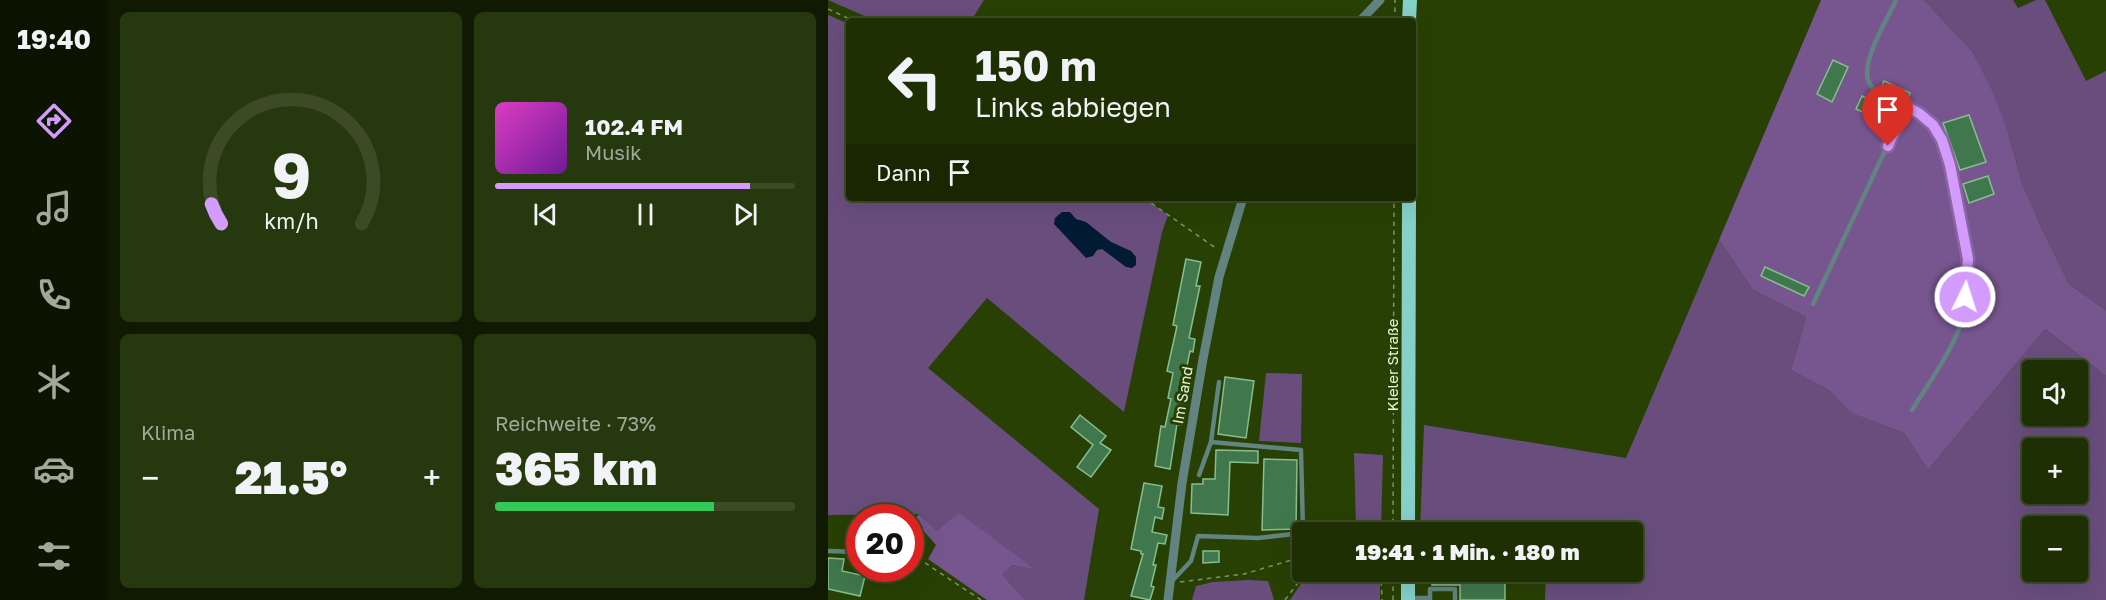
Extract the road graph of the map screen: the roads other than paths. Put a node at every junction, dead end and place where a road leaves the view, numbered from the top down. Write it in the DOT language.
graph roads {
  1 [pos="1380,0"];
  2 [pos="1410,0"];
  3 [pos="1896,0"];
  4 [pos="1363,18"];
  5 [pos="1409,18"];
  6 [pos="1906,106"];
  7 [pos="1242,201"];
  8 [pos="1409,201"];
  9 [pos="1813,304"];
  10 [pos="1219,382"];
  11 [pos="1912,410"];
  12 [pos="1211,442"];
  13 [pos="1199,475"];
  14 [pos="1302,522"];
  15 [pos="1408,522"];
  16 [pos="1292,534"];
  17 [pos="828,551"];
  18 [pos="846,552"];
  19 [pos="1408,582"];
  20 [pos="1170,583"];
  21 [pos="1407,599"];
  22 [pos="1430,599"];
  23 [pos="1168,600"];
  24 [pos="1455,600"];
  1 -- 4 [label="street"];
  2 -- 5 [label="main road"];
  3 -- 6 [label="lane"];
  6 -- 9 [label="lane"];
  6 -- 11 [label="lane"];
  7 -- 20 [label="street, Im Sand"];
  8 -- 15 [label="main road, Kieler Straße"];
  10 -- 12 [label="lane"];
  12 -- 13 [label="lane"];
  12 -- 14 [label="lane"];
  16 -- 20 [label="lane"];
  17 -- 18 [label="lane"];
  19 -- 21 [label="main road"];
  20 -- 23 [label="street, Im Sand"];
  21 -- 22 [label="lane"];
  22 -- 24 [label="lane"];
}
